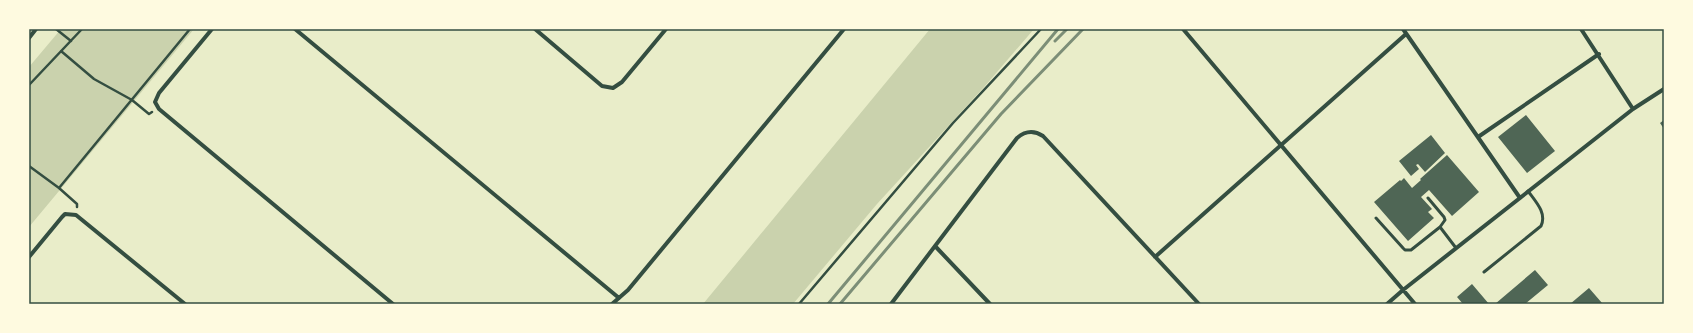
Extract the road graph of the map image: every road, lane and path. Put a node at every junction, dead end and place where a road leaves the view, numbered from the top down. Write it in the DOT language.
graph roads {
  1 [pos="36,29"];
  2 [pos="56,29"];
  3 [pos="82,29"];
  4 [pos="190,29"];
  5 [pos="212,29"];
  6 [pos="295,29"];
  7 [pos="535,29"];
  8 [pos="666,29"];
  9 [pos="844,29"];
  10 [pos="1041,29"];
  11 [pos="1182,29"];
  12 [pos="1403,29"];
  13 [pos="1582,29"];
  14 [pos="1406,34"];
  15 [pos="29,38"];
  16 [pos="71,41"];
  17 [pos="61,51"];
  18 [pos="1599,54"];
  19 [pos="29,85"];
  20 [pos="1664,89"];
  21 [pos="132,100"];
  22 [pos="1633,109"];
  23 [pos="149,114"];
  24 [pos="1478,137"];
  25 [pos="1281,146"];
  26 [pos="29,166"];
  27 [pos="59,188"];
  28 [pos="1528,191"];
  29 [pos="1428,198"];
  30 [pos="1520,198"];
  31 [pos="77,204"];
  32 [pos="1376,218"];
  33 [pos="1440,227"];
  34 [pos="935,246"];
  35 [pos="1456,248"];
  36 [pos="29,257"];
  37 [pos="1155,257"];
  38 [pos="1484,272"];
  39 [pos="1403,290"];
  40 [pos="619,298"];
  41 [pos="185,304"];
  42 [pos="393,304"];
  43 [pos="612,304"];
  44 [pos="799,304"];
  45 [pos="891,304"];
  46 [pos="990,304"];
  47 [pos="1199,304"];
  48 [pos="1387,304"];
  49 [pos="1415,304"];
  1 -- 15 [label="street"];
  2 -- 16 [label="path"];
  3 -- 16 [label="path"];
  4 -- 21 [label="path"];
  5 -- 42 [label="street"];
  6 -- 40 [label="street"];
  7 -- 8 [label="street"];
  9 -- 40 [label="street"];
  10 -- 44 [label="path"];
  11 -- 25 [label="street"];
  12 -- 14 [label="street"];
  13 -- 18 [label="street"];
  14 -- 24 [label="street"];
  14 -- 25 [label="street"];
  16 -- 17 [label="path"];
  17 -- 19 [label="path"];
  17 -- 21 [label="path"];
  18 -- 22 [label="street"];
  18 -- 24 [label="street"];
  20 -- 22 [label="street"];
  21 -- 23 [label="path"];
  21 -- 27 [label="path"];
  22 -- 28 [label="street"];
  24 -- 30 [label="street"];
  25 -- 37 [label="street"];
  25 -- 39 [label="street"];
  26 -- 27 [label="path"];
  27 -- 31 [label="path"];
  28 -- 30 [label="street"];
  28 -- 38 [label="lane"];
  29 -- 33 [label="lane"];
  30 -- 35 [label="street"];
  32 -- 33 [label="lane"];
  33 -- 35 [label="lane"];
  34 -- 37 [label="street"];
  34 -- 45 [label="street"];
  34 -- 46 [label="street"];
  35 -- 39 [label="street"];
  36 -- 41 [label="street"];
  37 -- 47 [label="street"];
  39 -- 48 [label="street"];
  39 -- 49 [label="street"];
  40 -- 43 [label="street"];
}
